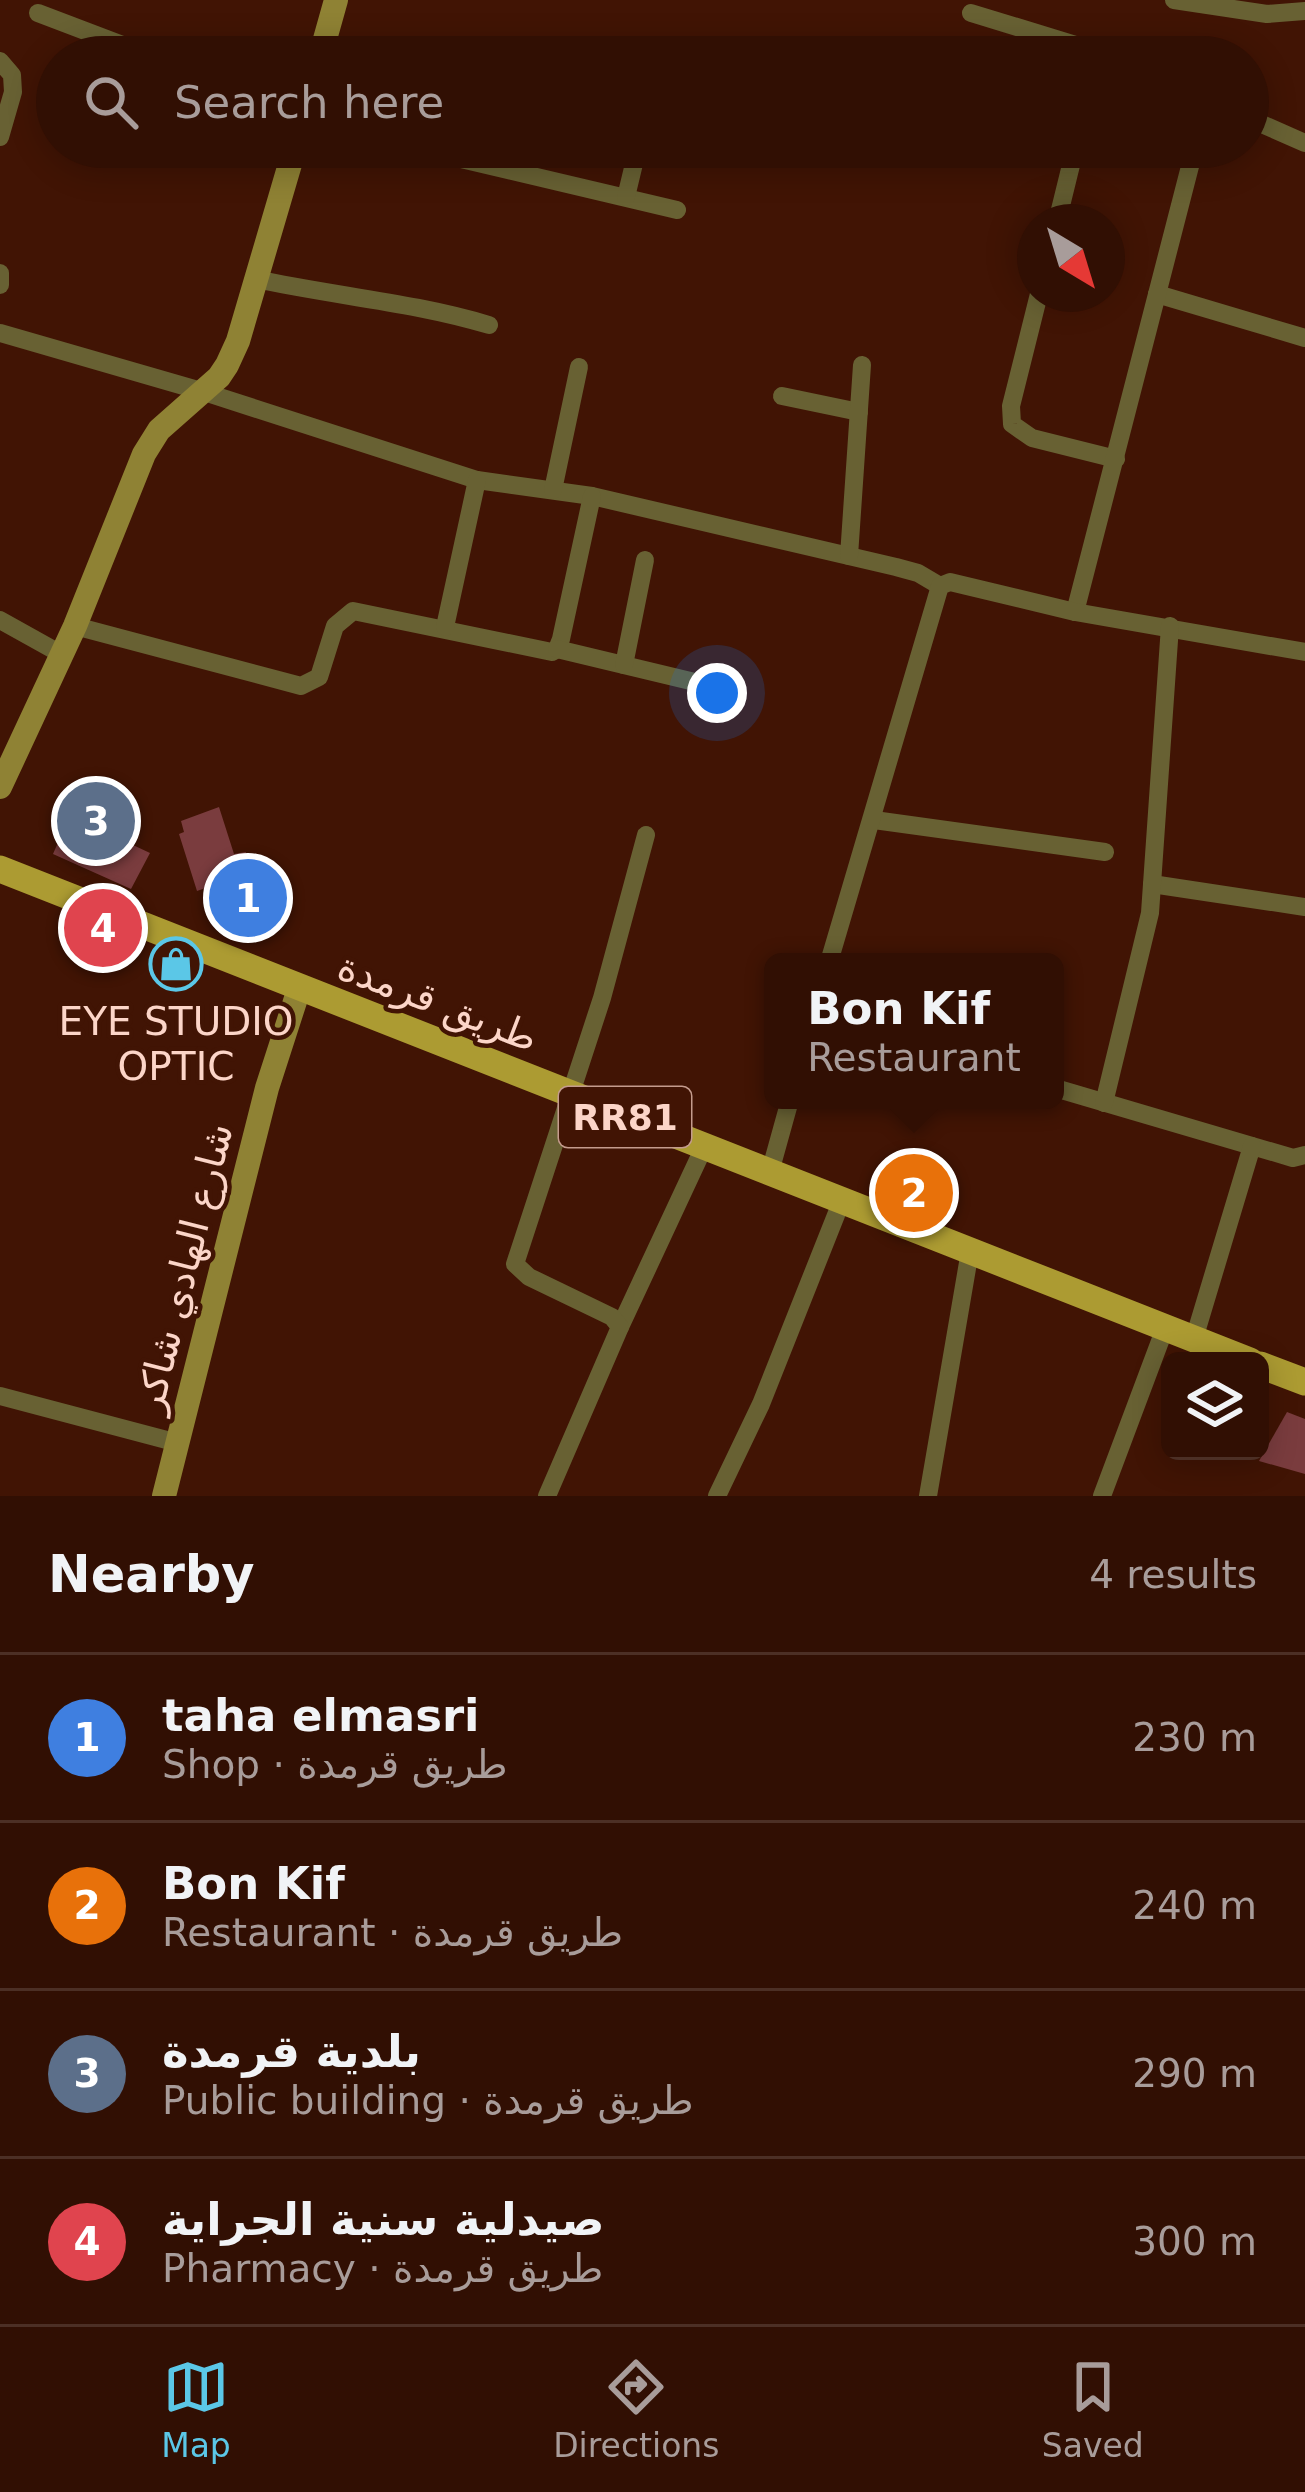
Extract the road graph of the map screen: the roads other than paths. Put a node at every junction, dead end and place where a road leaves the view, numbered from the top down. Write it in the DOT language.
graph roads {
  1 [pos="335,0"];
  2 [pos="1174,0"];
  3 [pos="1305,10"];
  4 [pos="38,13"];
  5 [pos="971,13"];
  6 [pos="99,36"];
  7 [pos="326,36"];
  8 [pos="1046,36"];
  9 [pos="0,62"];
  10 [pos="1269,127"];
  11 [pos="0,137"];
  12 [pos="1305,143"];
  13 [pos="289,168"];
  14 [pos="501,168"];
  15 [pos="633,168"];
  16 [pos="1070,168"];
  17 [pos="1189,168"];
  18 [pos="626,197"];
  19 [pos="1061,204"];
  20 [pos="676,210"];
  21 [pos="0,273"];
  22 [pos="256,279"];
  23 [pos="0,285"];
  24 [pos="1156,294"];
  25 [pos="1034,312"];
  26 [pos="489,325"];
  27 [pos="0,333"];
  28 [pos="1305,338"];
  29 [pos="862,365"];
  30 [pos="579,367"];
  31 [pos="201,391"];
  32 [pos="782,396"];
  33 [pos="859,412"];
  34 [pos="1116,460"];
  35 [pos="476,480"];
  36 [pos="553,490"];
  37 [pos="592,496"];
  38 [pos="849,556"];
  39 [pos="645,560"];
  40 [pos="940,586"];
  41 [pos="1075,612"];
  42 [pos="0,620"];
  43 [pos="75,626"];
  44 [pos="1170,626"];
  45 [pos="446,627"];
  46 [pos="557,649"];
  47 [pos="1305,652"];
  48 [pos="61,654"];
  49 [pos="624,665"];
  50 [pos="703,684"];
  51 [pos="0,787"];
  52 [pos="874,820"];
  53 [pos="646,836"];
  54 [pos="1105,852"];
  55 [pos="0,869"];
  56 [pos="1152,884"];
  57 [pos="1305,907"];
  58 [pos="832,953"];
  59 [pos="299,989"];
  60 [pos="1064,1091"];
  61 [pos="568,1095"];
  62 [pos="1104,1103"];
  63 [pos="788,1109"];
  64 [pos="1252,1146"];
  65 [pos="704,1147"];
  66 [pos="1305,1155"];
  67 [pos="770,1172"];
  68 [pos="842,1201"];
  69 [pos="970,1251"];
  70 [pos="620,1327"];
  71 [pos="1165,1328"];
  72 [pos="1194,1339"];
  73 [pos="1227,1352"];
  74 [pos="1269,1368"];
  75 [pos="1305,1382"];
  76 [pos="0,1396"];
  77 [pos="178,1443"];
  78 [pos="164,1496"];
  79 [pos="547,1496"];
  80 [pos="717,1496"];
  81 [pos="928,1496"];
  82 [pos="1102,1496"];
  1 -- 7 [label="street"];
  2 -- 3 [label="street"];
  4 -- 6 [label="street"];
  5 -- 8 [label="street"];
  9 -- 11 [label="street"];
  10 -- 12 [label="street"];
  13 -- 22 [label="street"];
  14 -- 18 [label="street"];
  15 -- 18 [label="street"];
  16 -- 19 [label="street"];
  17 -- 24 [label="street"];
  18 -- 20 [label="street"];
  21 -- 23 [label="street"];
  22 -- 26 [label="street"];
  22 -- 31 [label="street"];
  24 -- 28 [label="street"];
  24 -- 34 [label="street"];
  25 -- 34 [label="street"];
  27 -- 31 [label="street"];
  29 -- 33 [label="street"];
  30 -- 36 [label="street"];
  31 -- 35 [label="street"];
  31 -- 43 [label="street"];
  32 -- 33 [label="street"];
  33 -- 38 [label="street"];
  34 -- 41 [label="street"];
  35 -- 36 [label="street"];
  35 -- 45 [label="street"];
  36 -- 37 [label="street"];
  37 -- 38 [label="street"];
  37 -- 46 [label="street"];
  38 -- 40 [label="street"];
  39 -- 49 [label="street"];
  40 -- 41 [label="street"];
  40 -- 52 [label="street"];
  41 -- 44 [label="street"];
  42 -- 48 [label="street"];
  43 -- 45 [label="street"];
  43 -- 48 [label="street"];
  44 -- 47 [label="street"];
  44 -- 56 [label="street"];
  45 -- 46 [label="street"];
  46 -- 49 [label="street"];
  48 -- 51 [label="street"];
  49 -- 50 [label="street"];
  52 -- 54 [label="street"];
  52 -- 58 [label="street"];
  53 -- 61 [label="street"];
  55 -- 59 [label="main road, طريق قرمدة / RR81"];
  56 -- 57 [label="street"];
  56 -- 62 [label="street"];
  59 -- 61 [label="main road, طريق قرمدة / RR81"];
  59 -- 77 [label="street, شارع الهادي شاكر"];
  60 -- 62 [label="street"];
  61 -- 65 [label="main road, طريق قرمدة / RR81"];
  61 -- 70 [label="street"];
  62 -- 64 [label="street"];
  63 -- 67 [label="street"];
  64 -- 66 [label="street"];
  64 -- 72 [label="street"];
  65 -- 67 [label="main road, طريق قرمدة / RR81"];
  65 -- 70 [label="street"];
  67 -- 68 [label="main road, طريق قرمدة / RR81"];
  68 -- 69 [label="main road, طريق قرمدة / RR81"];
  68 -- 80 [label="street"];
  69 -- 71 [label="main road, طريق قرمدة / RR81"];
  69 -- 81 [label="street"];
  70 -- 79 [label="street"];
  71 -- 72 [label="main road, طريق قرمدة / RR81"];
  71 -- 82 [label="street"];
  72 -- 73 [label="main road, طريق قرمدة / RR81"];
  74 -- 75 [label="main road"];
  76 -- 77 [label="street"];
  77 -- 78 [label="street, شارع الهادي شاكر"];
}
